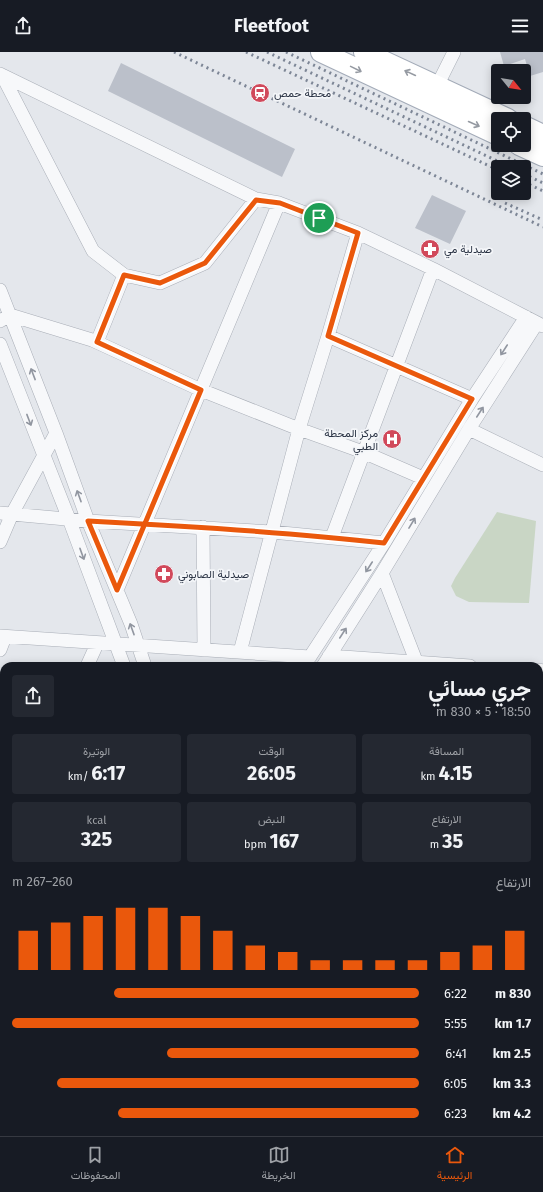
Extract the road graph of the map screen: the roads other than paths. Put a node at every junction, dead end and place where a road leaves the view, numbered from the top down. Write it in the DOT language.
graph roads {
  1 [pos="321,52"];
  2 [pos="364,52"];
  3 [pos="454,52"];
  4 [pos="1,74"];
  5 [pos="437,86"];
  6 [pos="493,112"];
  7 [pos="531,129"];
  8 [pos="491,132"];
  9 [pos="543,135"];
  10 [pos="531,150"];
  11 [pos="543,156"];
  12 [pos="256,200"];
  13 [pos="280,203"];
  14 [pos="358,233"];
  15 [pos="433,269"];
  16 [pos="124,275"];
  17 [pos="0,290"];
  18 [pos="5,318"];
  19 [pos="535,322"];
  20 [pos="328,336"];
  21 [pos="97,342"];
  22 [pos="0,344"];
  23 [pos="397,366"];
  24 [pos="201,390"];
  25 [pos="472,399"];
  26 [pos="299,429"];
  27 [pos="469,429"];
  28 [pos="56,433"];
  29 [pos="363,452"];
  30 [pos="43,456"];
  31 [pos="543,465"];
  32 [pos="423,478"];
  33 [pos="6,514"];
  34 [pos="69,519"];
  35 [pos="88,521"];
  36 [pos="145,524"];
  37 [pos="203,527"];
  38 [pos="272,532"];
  39 [pos="332,537"];
  40 [pos="0,542"];
  41 [pos="384,543"];
  42 [pos="382,573"];
  43 [pos="117,590"];
  44 [pos="2,637"];
  45 [pos="97,644"];
  46 [pos="116,645"];
  47 [pos="138,646"];
  48 [pos="0,650"];
  49 [pos="204,650"];
  50 [pos="240,652"];
  51 [pos="326,661"];
  52 [pos="89,662"];
  53 [pos="122,662"];
  54 [pos="144,662"];
  55 [pos="307,662"];
  56 [pos="356,662"];
  57 [pos="416,662"];
  1 -- 8 [label="main road, one-way"];
  5 -- 2 [label="main road, one-way"];
  3 -- 5 [label="street"];
  4 -- 12 [label="street"];
  4 -- 16 [label="street"];
  5 -- 6 [label="main road"];
  7 -- 9 [label="main road"];
  10 -- 11 [label="main road"];
  12 -- 13 [label="street"];
  12 -- 16 [label="street"];
  13 -- 14 [label="street"];
  13 -- 24 [label="street"];
  14 -- 15 [label="street"];
  14 -- 20 [label="street"];
  15 -- 19 [label="street"];
  15 -- 23 [label="street"];
  16 -- 21 [label="street"];
  17 -- 18 [label="street"];
  18 -- 21 [label="street"];
  28 -- 18 [label="street, one-way"];
  19 -- 25 [label="street, one-way"];
  27 -- 19 [label="street, one-way"];
  20 -- 23 [label="street"];
  20 -- 26 [label="street"];
  21 -- 24 [label="street"];
  22 -- 30 [label="street, one-way"];
  23 -- 25 [label="street"];
  23 -- 29 [label="street"];
  24 -- 26 [label="street"];
  24 -- 36 [label="street"];
  25 -- 32 [label="street"];
  26 -- 29 [label="street"];
  26 -- 38 [label="street"];
  27 -- 31 [label="street"];
  42 -- 27 [label="street, one-way"];
  28 -- 30 [label="street"];
  35 -- 28 [label="street, one-way"];
  29 -- 32 [label="street"];
  29 -- 39 [label="street"];
  30 -- 33 [label="street"];
  30 -- 34 [label="street"];
  32 -- 41 [label="street"];
  33 -- 34 [label="street"];
  33 -- 40 [label="street"];
  34 -- 35 [label="street"];
  34 -- 46 [label="street, one-way"];
  35 -- 36 [label="street"];
  35 -- 43 [label="street"];
  36 -- 37 [label="street"];
  36 -- 43 [label="street"];
  37 -- 38 [label="street"];
  37 -- 49 [label="street"];
  38 -- 39 [label="street"];
  38 -- 50 [label="street"];
  39 -- 41 [label="street"];
  41 -- 55 [label="street, one-way"];
  51 -- 42 [label="street, one-way"];
  42 -- 57 [label="street"];
  47 -- 43 [label="street, one-way"];
  44 -- 45 [label="street"];
  44 -- 48 [label="street"];
  45 -- 46 [label="street"];
  45 -- 52 [label="street"];
  46 -- 47 [label="street"];
  46 -- 53 [label="street"];
  47 -- 49 [label="street"];
  47 -- 54 [label="street"];
  49 -- 50 [label="street"];
  50 -- 55 [label="street"];
  51 -- 56 [label="street"];
}
